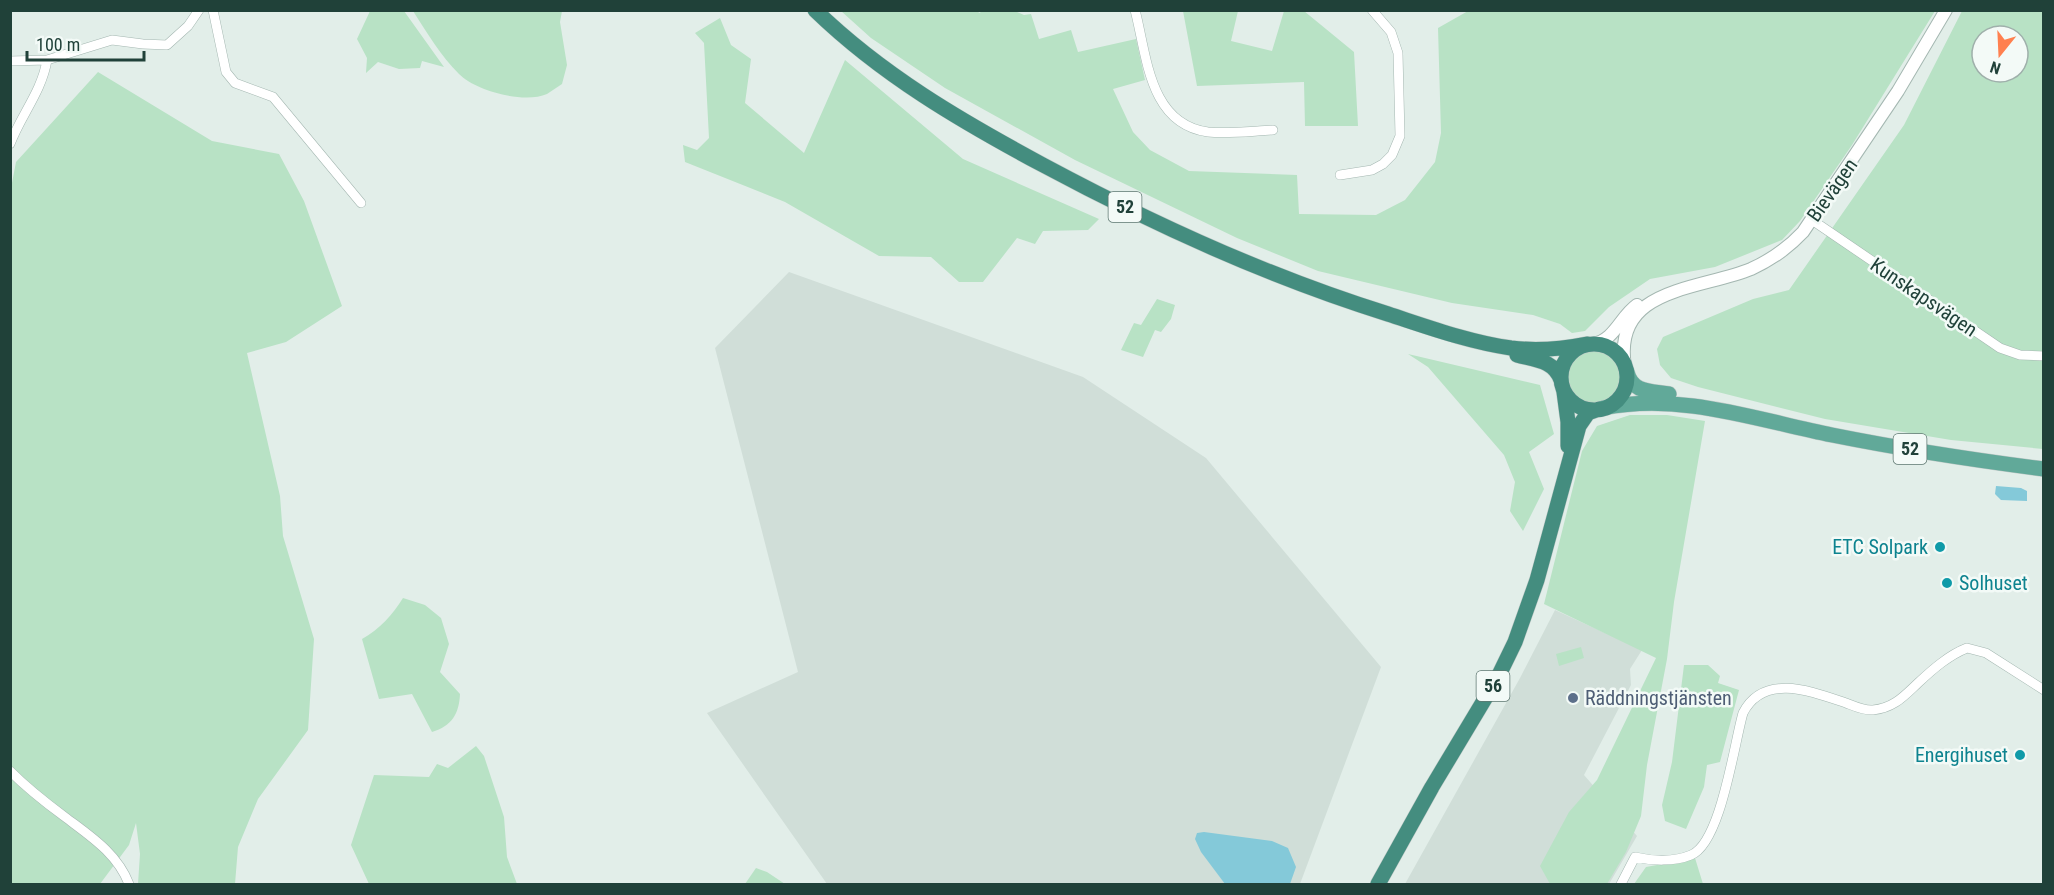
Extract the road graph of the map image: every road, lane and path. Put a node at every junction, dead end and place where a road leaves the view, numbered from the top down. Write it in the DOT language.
graph roads {
  1 [pos="199,10"];
  2 [pos="213,10"];
  3 [pos="815,10"];
  4 [pos="1135,10"];
  5 [pos="1372,10"];
  6 [pos="1946,10"];
  7 [pos="47,60"];
  8 [pos="10,61"];
  9 [pos="1273,130"];
  10 [pos="10,144"];
  11 [pos="1340,175"];
  12 [pos="361,203"];
  13 [pos="1812,220"];
  14 [pos="1658,297"];
  15 [pos="1468,340"];
  16 [pos="1590,344"];
  17 [pos="2043,356"];
  18 [pos="1626,369"];
  19 [pos="1562,383"];
  20 [pos="1601,409"];
  21 [pos="2043,462"];
  22 [pos="1568,470"];
  23 [pos="2043,470"];
  24 [pos="2043,690"];
  25 [pos="10,771"];
  26 [pos="129,885"];
  27 [pos="1378,885"];
  28 [pos="1621,885"];
  1 -- 7 [label="street"];
  2 -- 12 [label="street"];
  3 -- 15 [label="highway, 52"];
  4 -- 9 [label="street"];
  5 -- 11 [label="street"];
  6 -- 13 [label="street, Bievägen"];
  7 -- 8 [label="street"];
  7 -- 10 [label="street"];
  13 -- 14 [label="street, Bievägen"];
  13 -- 17 [label="street, Kunskapsvägen"];
  14 -- 16 [label="street, Bievägen"];
  14 -- 18 [label="street, Bievägen"];
  15 -- 16 [label="highway, 52"];
  15 -- 19 [label="highway, 52"];
  16 -- 18 [label="highway, 52"];
  16 -- 19 [label="highway"];
  18 -- 20 [label="highway"];
  18 -- 21 [label="main road, 52"];
  19 -- 20 [label="highway, 52"];
  19 -- 22 [label="highway, 56"];
  20 -- 22 [label="highway, 56"];
  20 -- 23 [label="main road, 52"];
  22 -- 27 [label="highway, 56"];
  24 -- 28 [label="street"];
  25 -- 26 [label="street"];
}
